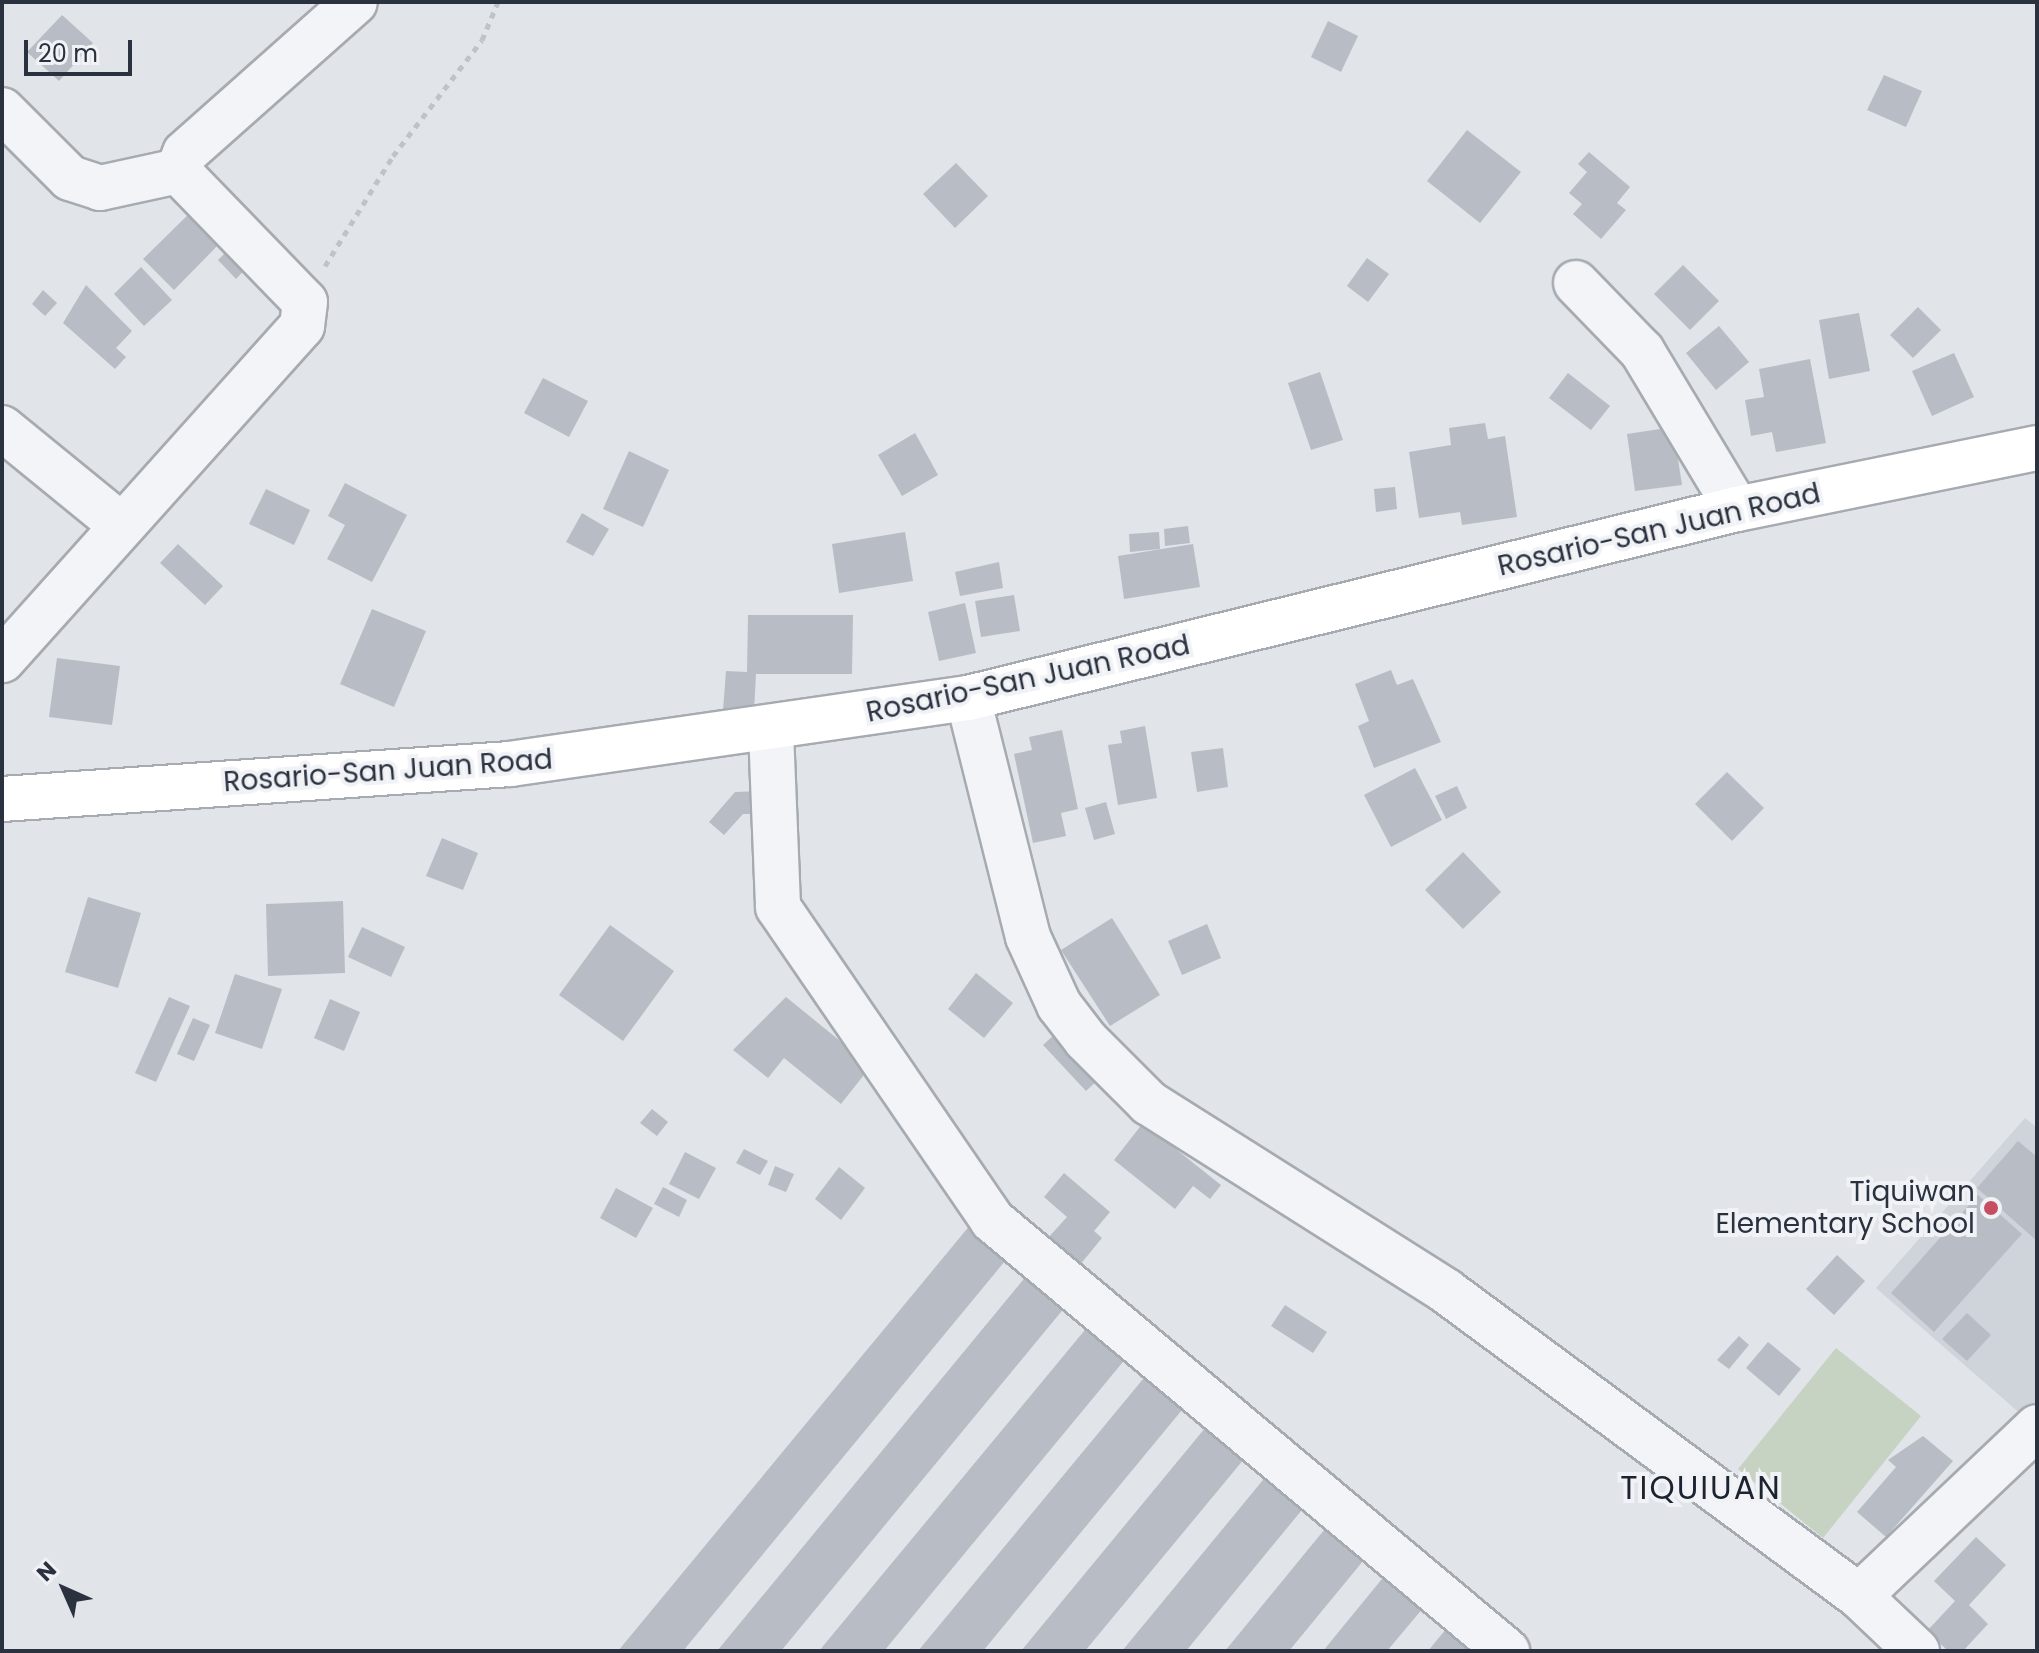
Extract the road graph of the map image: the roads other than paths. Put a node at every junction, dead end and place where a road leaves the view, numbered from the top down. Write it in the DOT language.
graph roads {
  1 [pos="355,2"];
  2 [pos="2,110"];
  3 [pos="178,171"];
  4 [pos="1576,283"];
  5 [pos="2,428"];
  6 [pos="2037,448"];
  7 [pos="1737,509"];
  8 [pos="122,526"];
  9 [pos="2,660"];
  10 [pos="968,698"];
  11 [pos="771,731"];
  12 [pos="2,799"];
  13 [pos="2037,1427"];
  14 [pos="1859,1596"];
  15 [pos="1507,1651"];
  16 [pos="1917,1651"];
  1 -- 3 [label="street"];
  2 -- 3 [label="street"];
  3 -- 8 [label="street"];
  4 -- 7 [label="street"];
  5 -- 8 [label="street"];
  6 -- 7 [label="main road, Rosario-San Juan Road"];
  7 -- 10 [label="main road, Rosario-San Juan Road"];
  8 -- 9 [label="street"];
  10 -- 11 [label="main road, Rosario-San Juan Road"];
  10 -- 14 [label="street"];
  11 -- 12 [label="main road, Rosario-San Juan Road"];
  11 -- 15 [label="street"];
  13 -- 14 [label="street"];
  14 -- 16 [label="street"];
}
